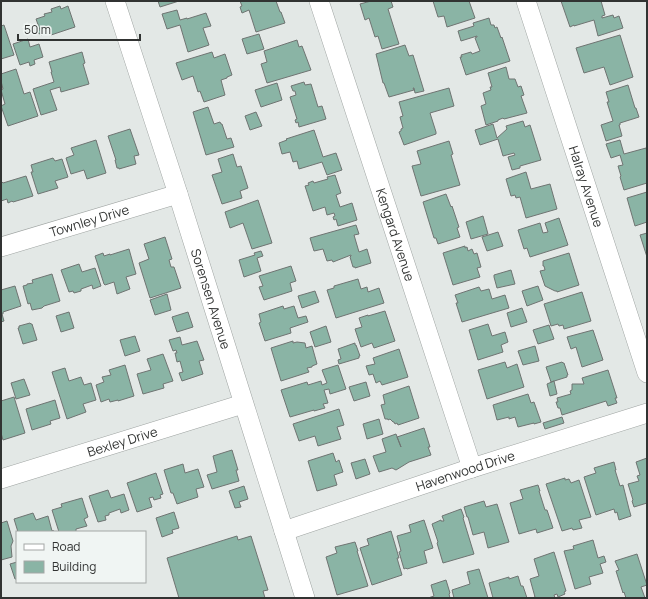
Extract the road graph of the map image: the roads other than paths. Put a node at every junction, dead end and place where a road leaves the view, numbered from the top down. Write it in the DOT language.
graph roads {
  1 [pos="115,1"];
  2 [pos="319,1"];
  3 [pos="526,1"];
  4 [pos="178,194"];
  5 [pos="1,247"];
  6 [pos="647,373"];
  7 [pos="243,404"];
  8 [pos="647,413"];
  9 [pos="472,468"];
  10 [pos="1,479"];
  11 [pos="284,531"];
  12 [pos="305,598"];
  1 -- 4 [label="street, Sorensen Avenue"];
  2 -- 9 [label="street, Kengard Avenue"];
  3 -- 6 [label="street, Halray Avenue"];
  4 -- 5 [label="street, Townley Drive"];
  4 -- 7 [label="street, Sorensen Avenue"];
  7 -- 10 [label="street, Bexley Drive"];
  7 -- 11 [label="street, Sorensen Avenue"];
  8 -- 9 [label="street, Havenwood Drive"];
  9 -- 11 [label="street, Havenwood Drive"];
  11 -- 12 [label="street, Sorensen Avenue"];
}
